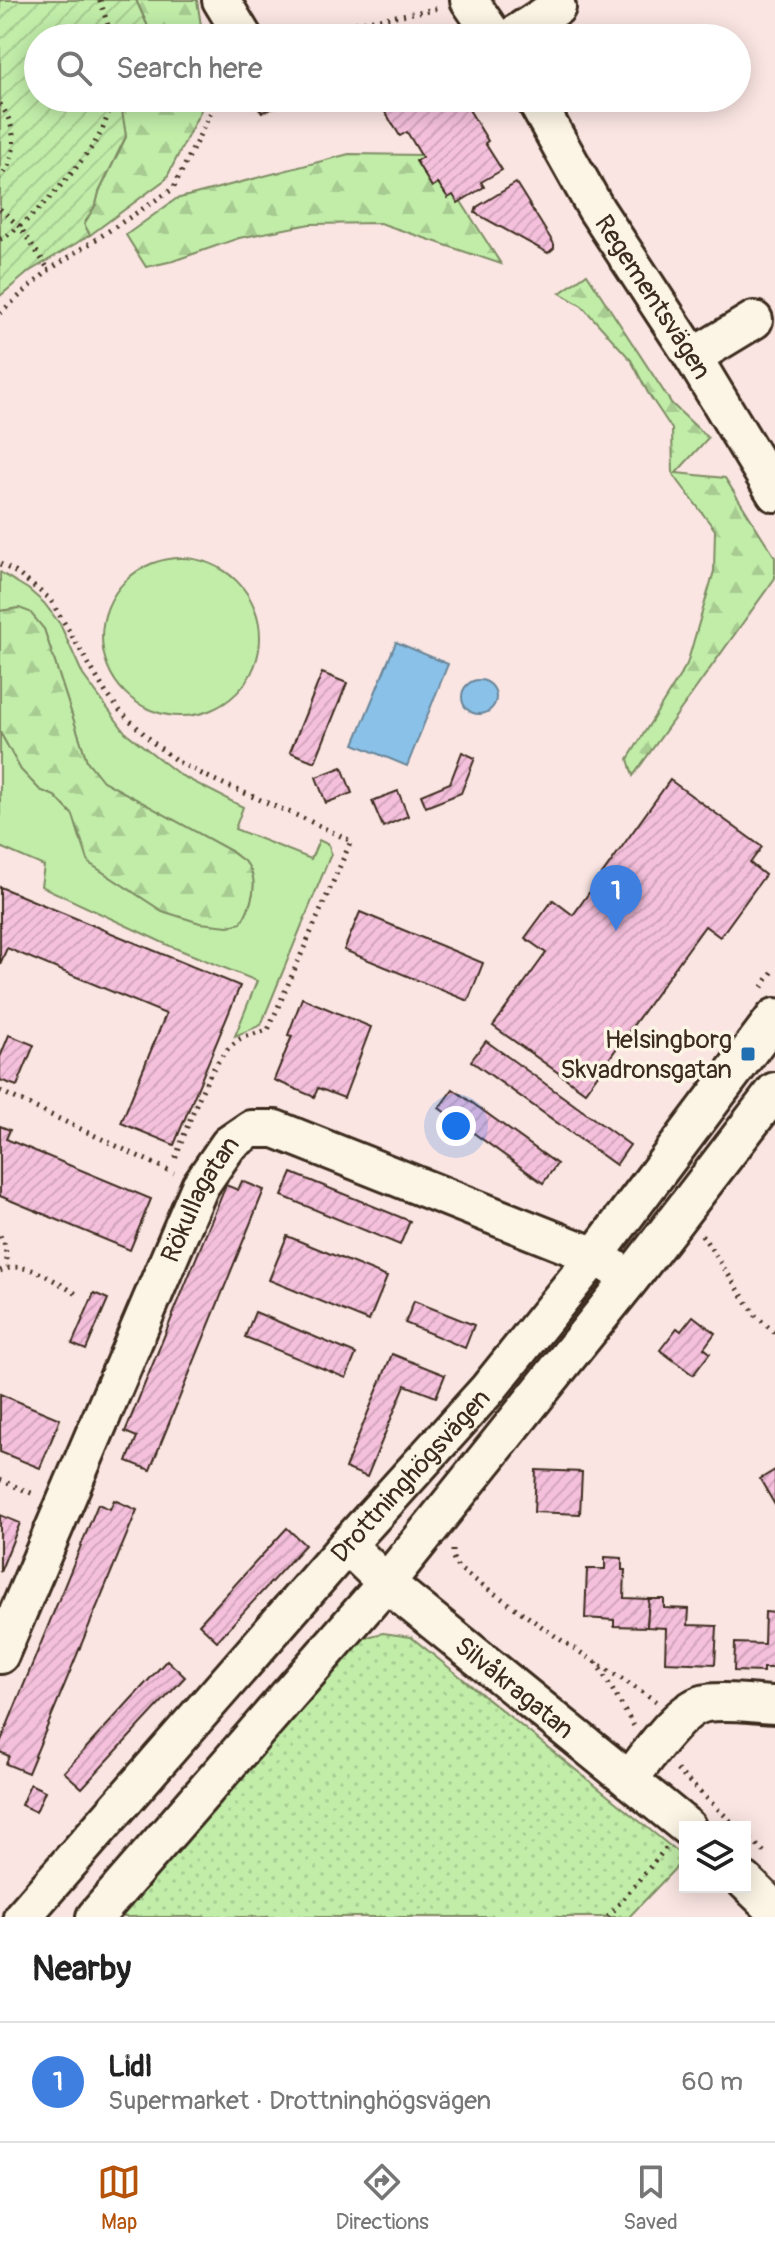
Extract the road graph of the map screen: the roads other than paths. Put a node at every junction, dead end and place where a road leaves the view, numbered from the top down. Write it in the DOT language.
graph roads {
  1 [pos="221,0"];
  2 [pos="459,4"];
  3 [pos="557,7"];
  4 [pos="236,24"];
  5 [pos="480,24"];
  6 [pos="531,24"];
  7 [pos="542,112"];
  8 [pos="754,320"];
  9 [pos="693,357"];
  10 [pos="775,493"];
  11 [pos="775,1017"];
  12 [pos="775,1091"];
  13 [pos="595,1256"];
  14 [pos="631,1278"];
  15 [pos="347,1545"];
  16 [pos="386,1583"];
  17 [pos="0,1655"];
  18 [pos="775,1705"];
  19 [pos="629,1780"];
  20 [pos="679,1821"];
  21 [pos="751,1887"];
  22 [pos="775,1910"];
  23 [pos="22,1917"];
  24 [pos="95,1917"];
  1 -- 4 [label="street"];
  2 -- 5 [label="street"];
  3 -- 6 [label="street"];
  7 -- 9 [label="street, Regementsvägen"];
  8 -- 9 [label="street"];
  9 -- 10 [label="street, Regementsvägen"];
  11 -- 13 [label="street, Drottninghögsvägen"];
  12 -- 14 [label="street, Drottninghögsvägen"];
  13 -- 14 [label="street, Rökullagatan"];
  13 -- 15 [label="street, Drottninghögsvägen"];
  13 -- 17 [label="street, Rökullagatan"];
  14 -- 16 [label="street, Drottninghögsvägen"];
  15 -- 16 [label="street, Silvåkragatan"];
  15 -- 23 [label="street, Drottninghögsvägen"];
  16 -- 19 [label="street, Silvåkragatan"];
  16 -- 24 [label="street, Drottninghögsvägen"];
  18 -- 19 [label="street"];
  19 -- 20 [label="street, Silvåkragatan"];
  21 -- 22 [label="street"];
}
